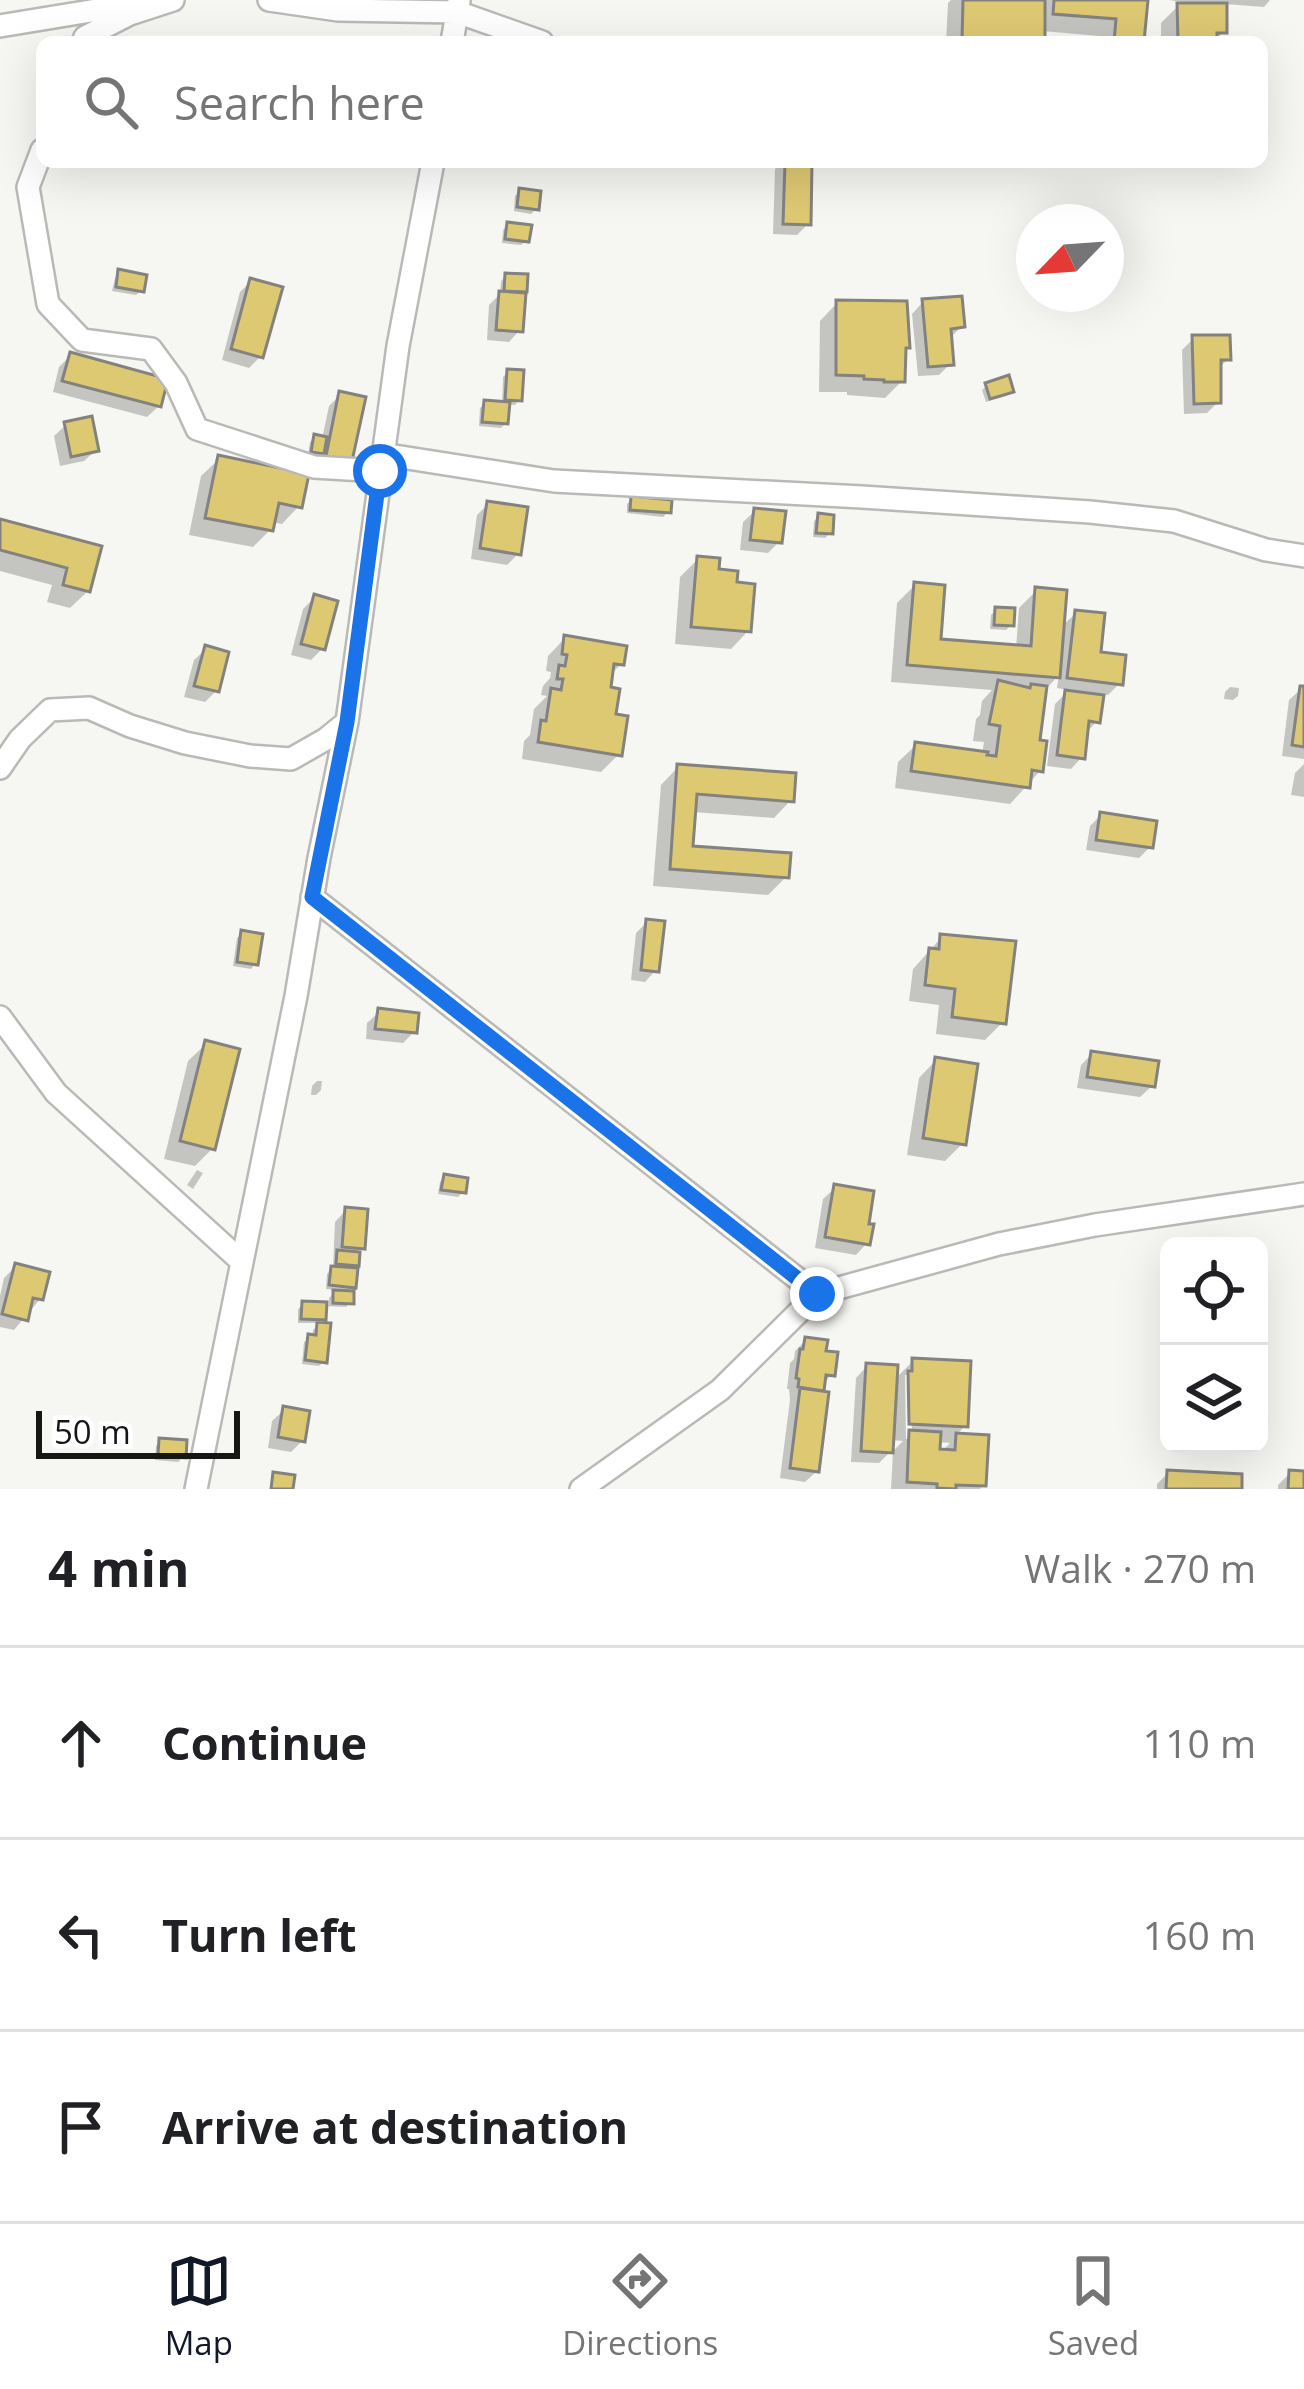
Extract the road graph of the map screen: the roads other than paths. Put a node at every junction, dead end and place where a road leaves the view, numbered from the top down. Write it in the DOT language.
graph roads {
  1 [pos="158,0"];
  2 [pos="173,0"];
  3 [pos="269,0"];
  4 [pos="458,6"];
  5 [pos="0,26"];
  6 [pos="87,36"];
  7 [pos="453,36"];
  8 [pos="528,36"];
  9 [pos="36,166"];
  10 [pos="432,168"];
  11 [pos="381,463"];
  12 [pos="1304,556"];
  13 [pos="347,722"];
  14 [pos="0,768"];
  15 [pos="312,897"];
  16 [pos="0,1017"];
  17 [pos="1304,1194"];
  18 [pos="241,1261"];
  19 [pos="817,1294"];
  20 [pos="196,1489"];
  21 [pos="581,1489"];
  1 -- 5 [label="street"];
  2 -- 6 [label="street"];
  3 -- 4 [label="street"];
  4 -- 7 [label="street"];
  4 -- 8 [label="street"];
  9 -- 11 [label="street"];
  10 -- 11 [label="street"];
  11 -- 12 [label="street"];
  11 -- 13 [label="street"];
  13 -- 14 [label="street"];
  13 -- 15 [label="street"];
  15 -- 18 [label="street"];
  15 -- 19 [label="street"];
  16 -- 18 [label="street"];
  17 -- 19 [label="street"];
  18 -- 20 [label="street"];
  19 -- 21 [label="street"];
}
